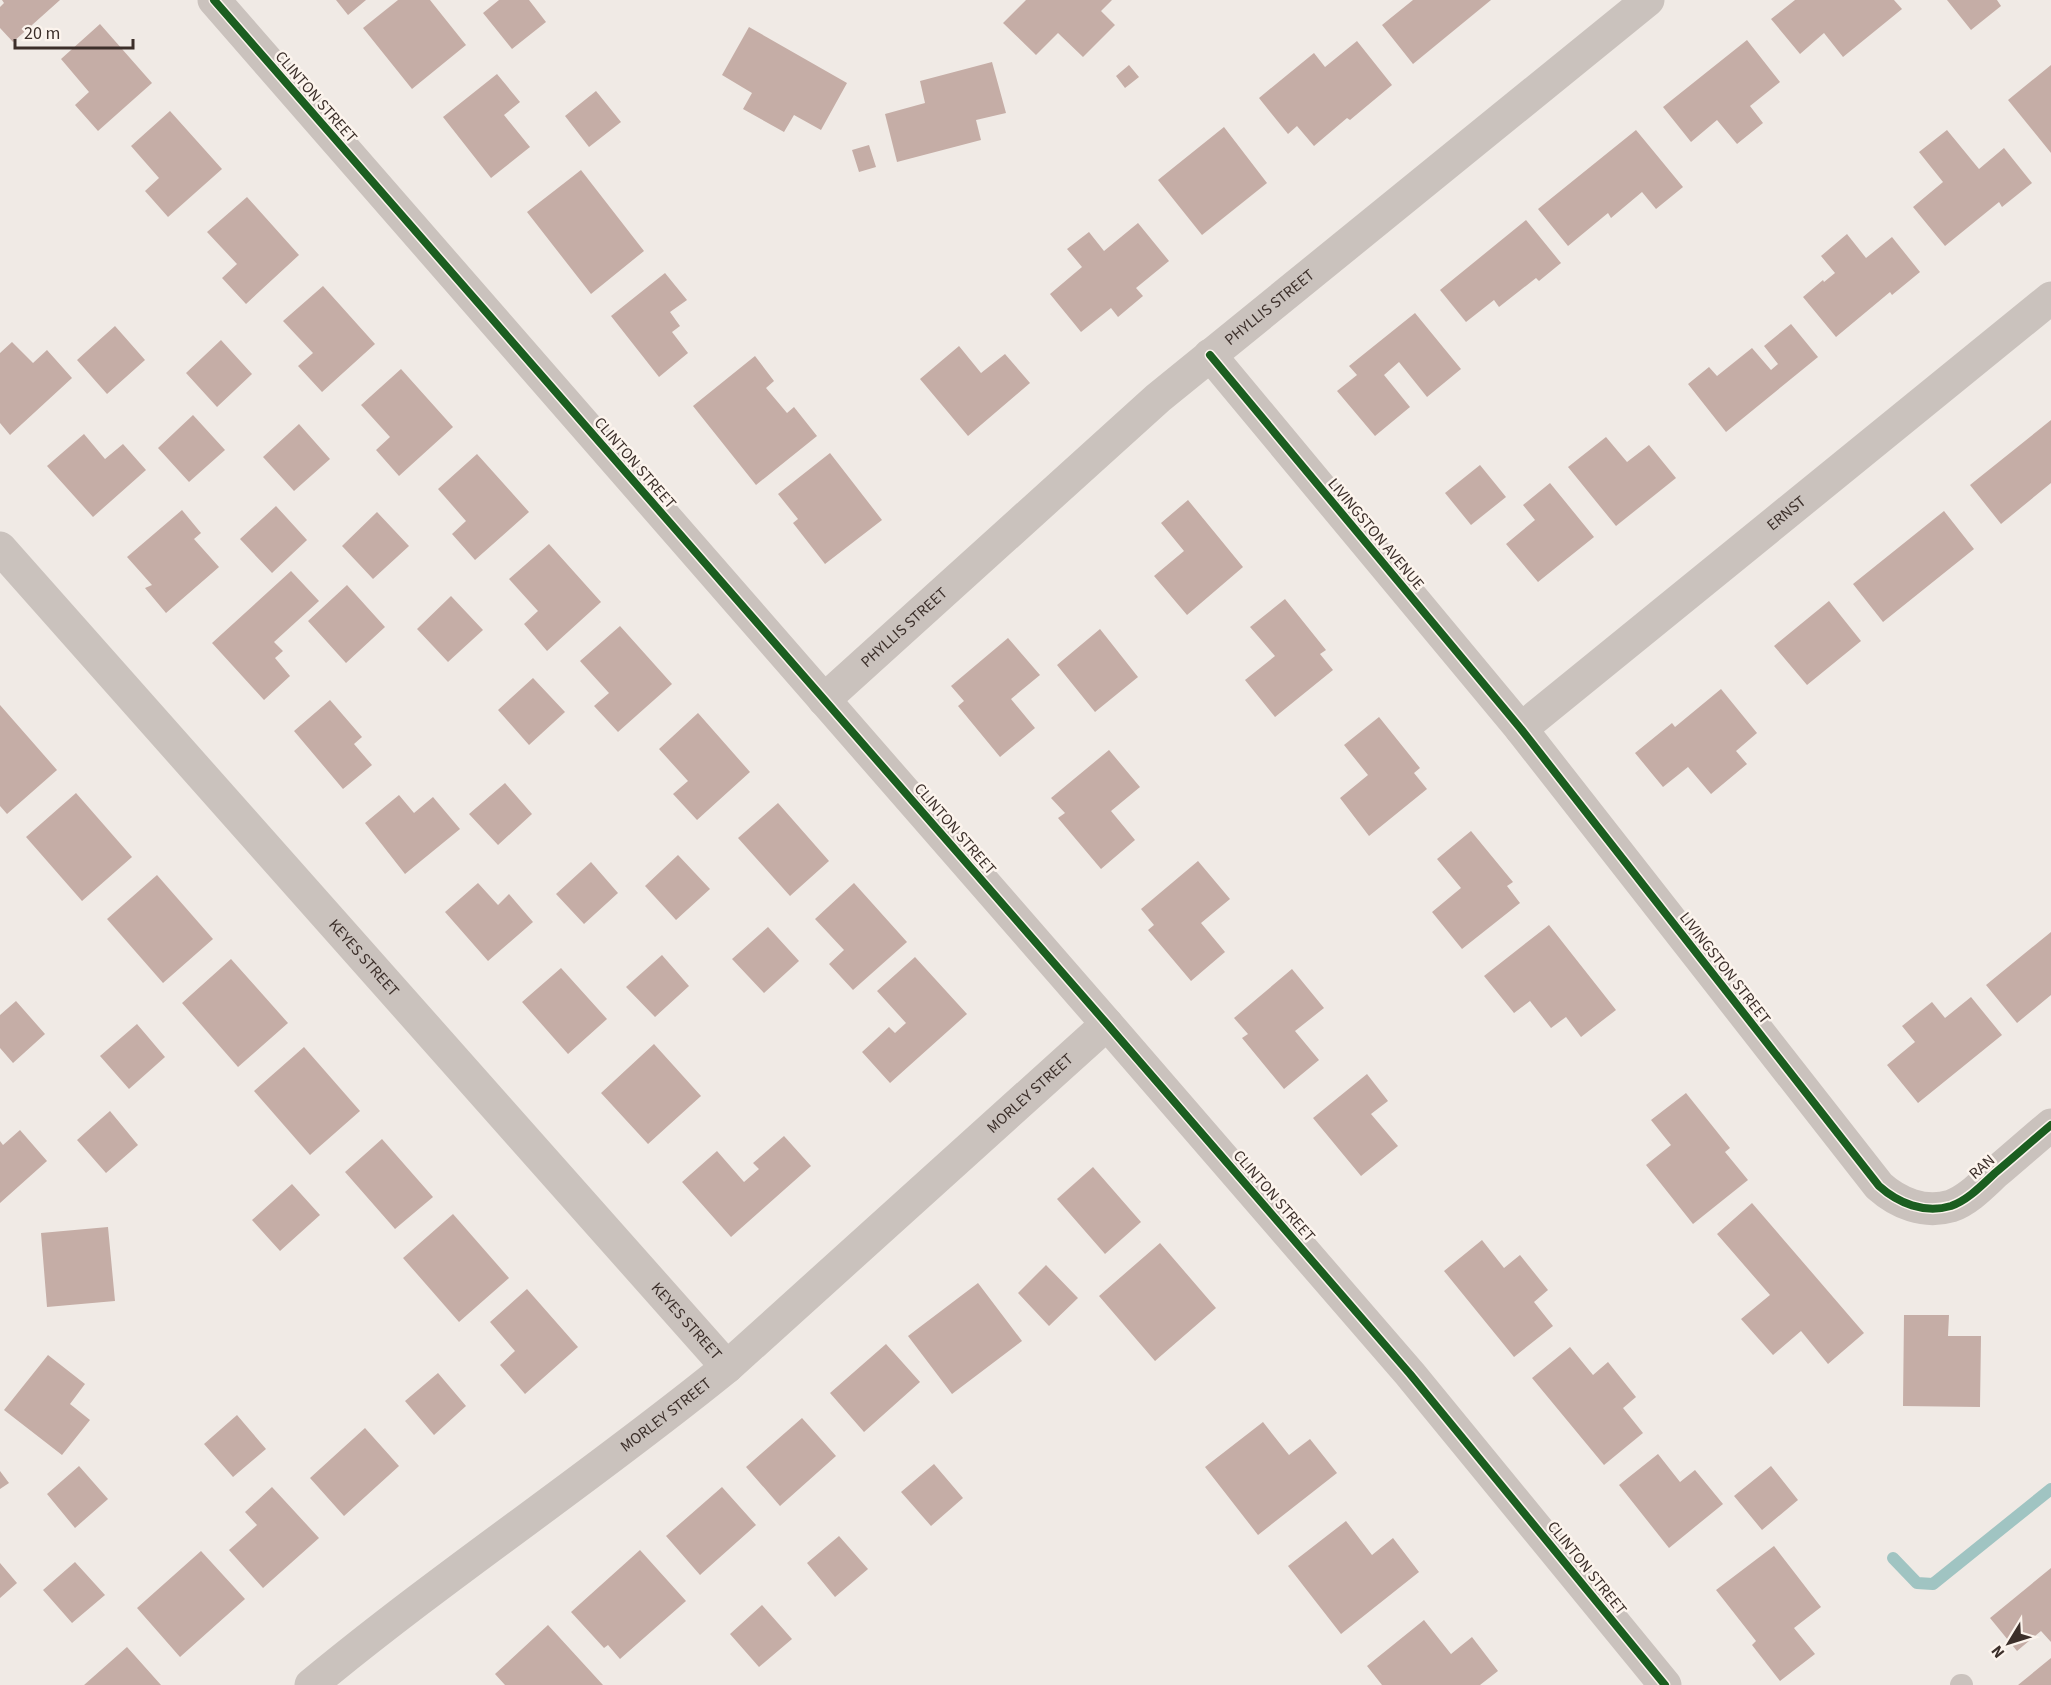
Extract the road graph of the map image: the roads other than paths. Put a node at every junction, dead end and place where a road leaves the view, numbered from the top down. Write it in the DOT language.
graph roads {
  1 [pos="213,0"];
  2 [pos="1648,0"];
  3 [pos="2051,297"];
  4 [pos="1210,355"];
  5 [pos="0,548"];
  6 [pos="824,700"];
  7 [pos="1521,729"];
  8 [pos="1107,1024"];
  9 [pos="2051,1125"];
  10 [pos="1920,1207"];
  11 [pos="727,1367"];
  12 [pos="311,1685"];
  13 [pos="1665,1685"];
  1 -- 6 [label="street, CLINTON STREET"];
  2 -- 4 [label="street, PHYLLIS STREET"];
  3 -- 7 [label="street, ERNST"];
  4 -- 6 [label="street, PHYLLIS STREET"];
  4 -- 7 [label="street, LIVINGSTON AVENUE"];
  5 -- 11 [label="street, KEYES STREET"];
  6 -- 8 [label="street, CLINTON STREET"];
  7 -- 10 [label="street, LIVINGSTON STREET"];
  8 -- 11 [label="street, MORLEY STREET"];
  8 -- 13 [label="street, CLINTON STREET"];
  9 -- 10 [label="street, RAN"];
  11 -- 12 [label="street, MORLEY STREET"];
}
